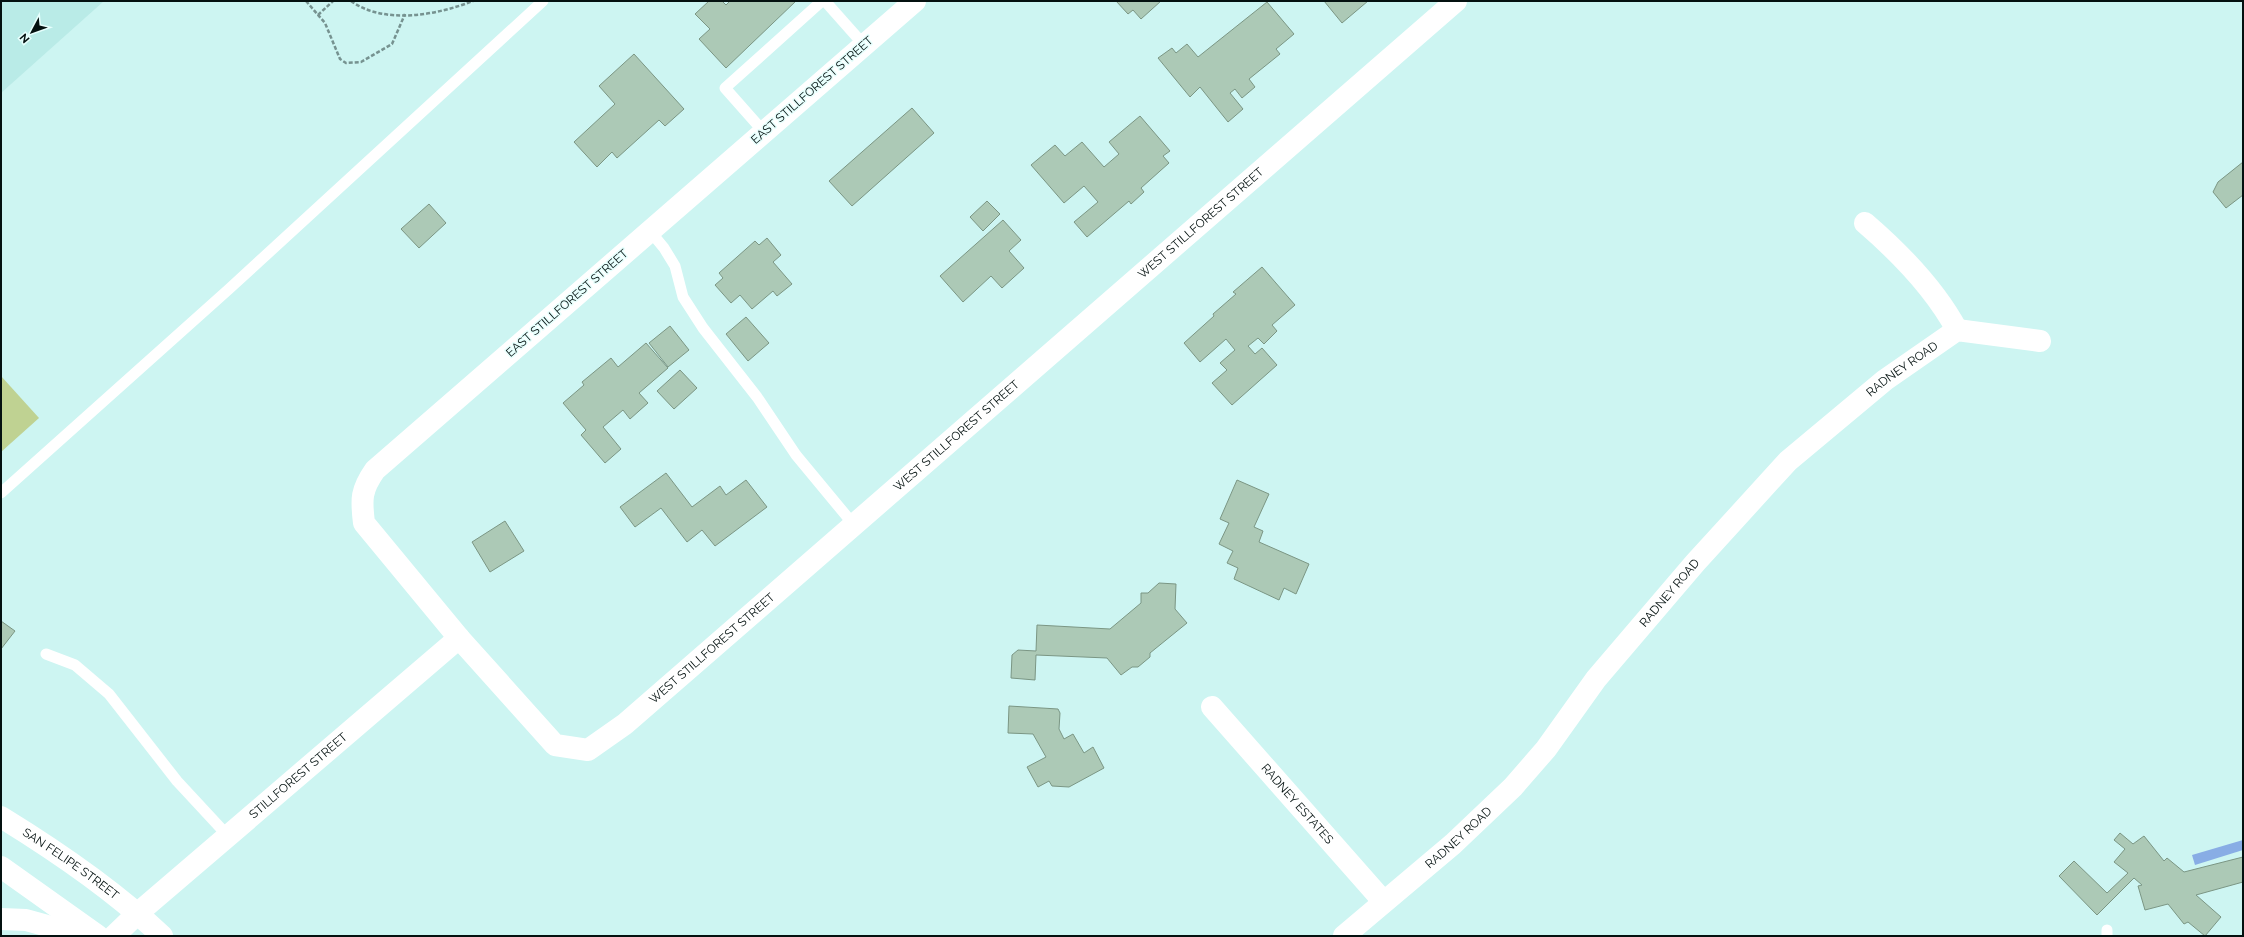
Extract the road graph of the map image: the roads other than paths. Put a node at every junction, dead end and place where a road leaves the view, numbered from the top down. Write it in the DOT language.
graph roads {
  1 [pos="544,1"];
  2 [pos="823,1"];
  3 [pos="915,1"];
  4 [pos="1456,1"];
  5 [pos="864,45"];
  6 [pos="764,132"];
  7 [pos="1865,223"];
  8 [pos="650,231"];
  9 [pos="1957,330"];
  10 [pos="2040,341"];
  11 [pos="1,493"];
  12 [pos="854,525"];
  13 [pos="459,638"];
  14 [pos="46,654"];
  15 [pos="1212,707"];
  16 [pos="1,817"];
  17 [pos="228,836"];
  18 [pos="1,867"];
  19 [pos="1383,901"];
  20 [pos="138,914"];
  21 [pos="1,919"];
  22 [pos="84,936"];
  23 [pos="98,936"];
  24 [pos="114,936"];
  25 [pos="162,936"];
  26 [pos="1344,936"];
  1 -- 11 [label="lane"];
  2 -- 5 [label="lane"];
  2 -- 6 [label="lane"];
  3 -- 5 [label="street, EAST STILLFOREST STREET"];
  4 -- 12 [label="street, WEST STILLFOREST STREET"];
  5 -- 6 [label="street, EAST STILLFOREST STREET"];
  6 -- 8 [label="street, EAST STILLFOREST STREET"];
  7 -- 9 [label="street"];
  8 -- 12 [label="lane"];
  8 -- 13 [label="street, EAST STILLFOREST STREET"];
  9 -- 10 [label="street"];
  9 -- 19 [label="street, RADNEY ROAD"];
  12 -- 13 [label="street, WEST STILLFOREST STREET"];
  13 -- 17 [label="street, STILLFOREST STREET"];
  14 -- 17 [label="lane"];
  15 -- 19 [label="street, RADNEY ESTATES"];
  16 -- 20 [label="street, SAN FELIPE STREET"];
  17 -- 20 [label="street, STILLFOREST STREET"];
  18 -- 23 [label="street"];
  19 -- 26 [label="street, RADNEY ROAD"];
  20 -- 24 [label="street, STILLFOREST STREET"];
  20 -- 25 [label="street, SAN FELIPE STREET"];
  21 -- 22 [label="street"];
}
